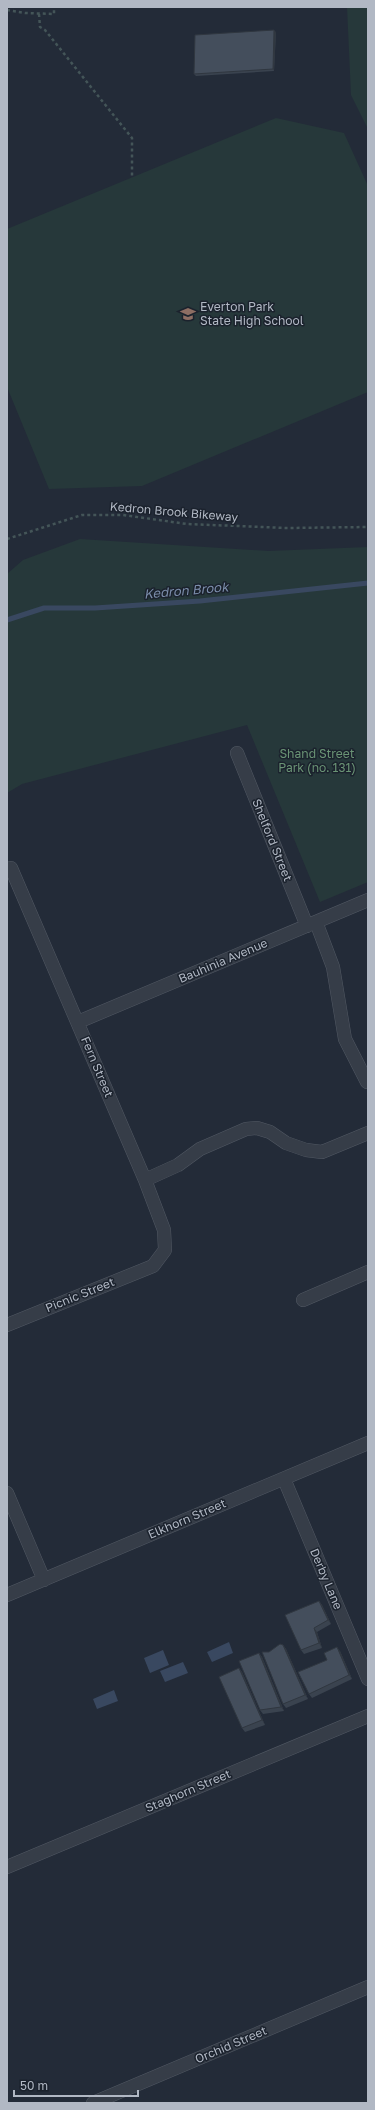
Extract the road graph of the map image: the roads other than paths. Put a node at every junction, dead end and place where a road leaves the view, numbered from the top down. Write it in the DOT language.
graph roads {
  1 [pos="237,753"];
  2 [pos="11,868"];
  3 [pos="368,900"];
  4 [pos="312,924"];
  5 [pos="78,1022"];
  6 [pos="367,1082"];
  7 [pos="368,1133"];
  8 [pos="145,1180"];
  9 [pos="152,1266"];
  10 [pos="366,1277"];
  11 [pos="302,1300"];
  12 [pos="7,1325"];
  13 [pos="368,1444"];
  14 [pos="284,1479"];
  15 [pos="7,1493"];
  16 [pos="44,1580"];
  17 [pos="7,1595"];
  18 [pos="368,1679"];
  19 [pos="368,1716"];
  20 [pos="7,1867"];
  21 [pos="368,1987"];
  22 [pos="93,2103"];
  1 -- 4 [label="street, Shelford Street"];
  2 -- 5 [label="street, Fern Street"];
  3 -- 4 [label="street, Bauhinia Avenue"];
  4 -- 5 [label="street, Bauhinia Avenue"];
  4 -- 6 [label="street, Shelford Street"];
  5 -- 8 [label="street, Fern Street"];
  7 -- 8 [label="street"];
  8 -- 9 [label="street, Fern Street"];
  9 -- 12 [label="street, Picnic Street"];
  10 -- 11 [label="street"];
  13 -- 14 [label="street, Elkhorn Street"];
  14 -- 16 [label="street, Elkhorn Street"];
  14 -- 18 [label="street, Derby Lane"];
  15 -- 16 [label="street"];
  16 -- 17 [label="street, Elkhorn Street"];
  19 -- 20 [label="street, Staghorn Street"];
  21 -- 22 [label="street, Orchid Street"];
}
